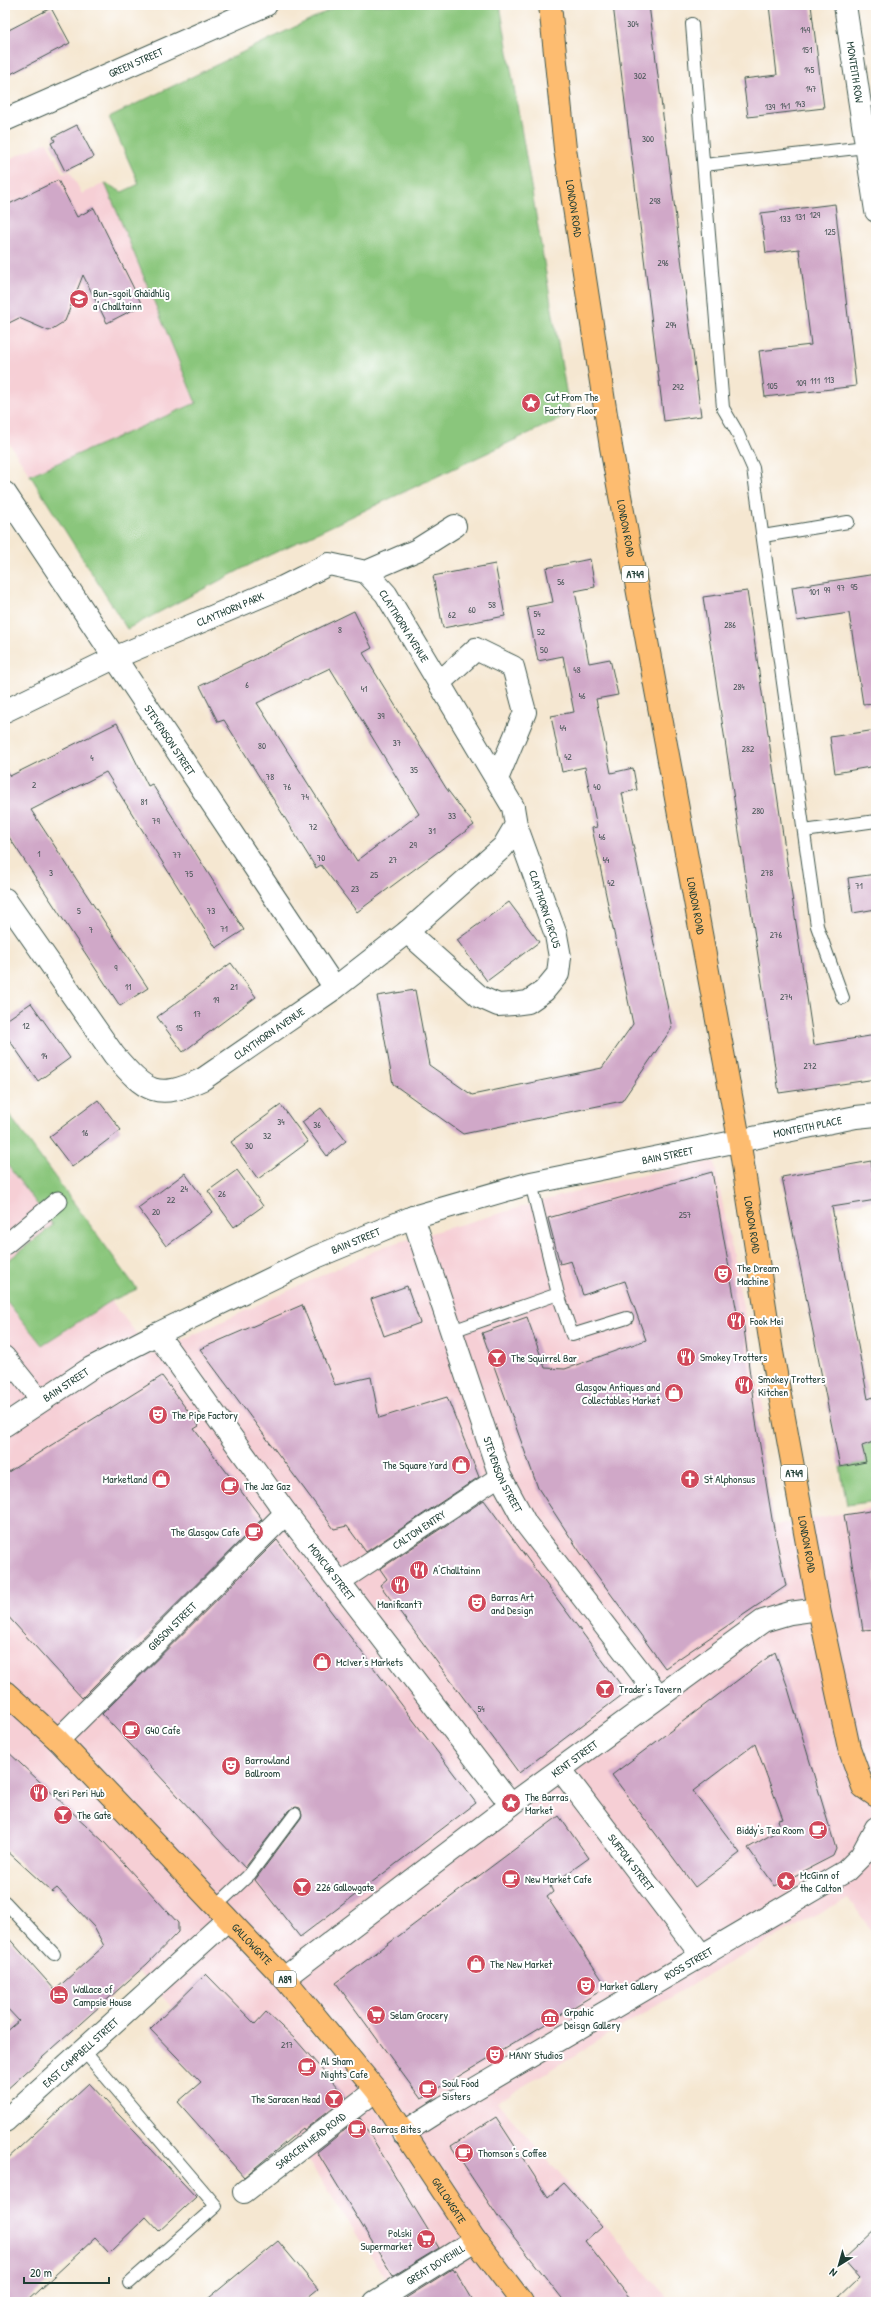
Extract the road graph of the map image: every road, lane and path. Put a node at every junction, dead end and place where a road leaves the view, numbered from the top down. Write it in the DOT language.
graph roads {
  1 [pos="266,5"];
  2 [pos="550,5"];
  3 [pos="845,5"];
  4 [pos="233,12"];
  5 [pos="692,24"];
  6 [pos="5,120"];
  7 [pos="866,147"];
  8 [pos="704,165"];
  9 [pos="876,211"];
  10 [pos="5,492"];
  11 [pos="848,522"];
  12 [pos="455,526"];
  13 [pos="763,536"];
  14 [pos="366,572"];
  15 [pos="114,658"];
  16 [pos="439,683"];
  17 [pos="5,711"];
  18 [pos="497,779"];
  19 [pos="876,821"];
  20 [pos="516,825"];
  21 [pos="804,831"];
  22 [pos="5,899"];
  23 [pos="407,932"];
  24 [pos="335,988"];
  25 [pos="843,998"];
  26 [pos="876,1115"];
  27 [pos="739,1140"];
  28 [pos="531,1183"];
  29 [pos="58,1201"];
  30 [pos="413,1217"];
  31 [pos="5,1245"];
  32 [pos="558,1294"];
  33 [pos="627,1318"];
  34 [pos="452,1331"];
  35 [pos="157,1334"];
  36 [pos="5,1356"];
  37 [pos="41,1401"];
  38 [pos="5,1425"];
  39 [pos="500,1476"];
  40 [pos="286,1513"];
  41 [pos="340,1584"];
  42 [pos="819,1609"];
  43 [pos="659,1696"];
  44 [pos="8,1700"];
  45 [pos="58,1740"];
  46 [pos="561,1770"];
  47 [pos="876,1796"];
  48 [pos="511,1805"];
  49 [pos="295,1814"];
  50 [pos="876,1828"];
  51 [pos="5,1902"];
  52 [pos="221,1913"];
  53 [pos="54,1954"];
  54 [pos="702,1956"];
  55 [pos="284,1978"];
  56 [pos="83,2050"];
  57 [pos="376,2090"];
  58 [pos="5,2120"];
  59 [pos="403,2133"];
  60 [pos="244,2192"];
  61 [pos="475,2240"];
  62 [pos="129,2283"];
  63 [pos="375,2302"];
  64 [pos="522,2302"];
  1 -- 4 [label="street, GREEN STREET"];
  2 -- 27 [label="main road, LONDON ROAD / A749"];
  3 -- 7 [label="street, MONTEITH ROW"];
  4 -- 6 [label="street, GREEN STREET"];
  5 -- 8 [label="lane"];
  7 -- 8 [label="lane"];
  7 -- 9 [label="street, MONTEITH ROW"];
  8 -- 13 [label="lane"];
  10 -- 15 [label="street, STEVENSON STREET"];
  11 -- 13 [label="lane"];
  12 -- 14 [label="street"];
  13 -- 21 [label="lane"];
  14 -- 15 [label="street, CLAYTHORN PARK"];
  14 -- 16 [label="street, CLAYTHORN AVENUE"];
  15 -- 17 [label="street, CLAYTHORN PARK"];
  15 -- 24 [label="street, STEVENSON STREET"];
  16 -- 18 [label="street, CLAYTHORN AVENUE"];
  16 -- 18 [label="street"];
  18 -- 20 [label="street, CLAYTHORN AVENUE"];
  19 -- 21 [label="lane"];
  20 -- 23 [label="street, CLAYTHORN AVENUE"];
  20 -- 23 [label="street, CLAYTHORN CIRCUS"];
  21 -- 25 [label="lane"];
  22 -- 24 [label="street, CLAYTHORN AVENUE"];
  23 -- 24 [label="street, CLAYTHORN AVENUE"];
  26 -- 27 [label="street, MONTEITH PLACE"];
  27 -- 28 [label="street, BAIN STREET"];
  27 -- 42 [label="main road, LONDON ROAD / A749"];
  28 -- 30 [label="street, BAIN STREET"];
  28 -- 32 [label="lane"];
  29 -- 31 [label="street"];
  30 -- 34 [label="street, STEVENSON STREET"];
  30 -- 35 [label="street, BAIN STREET"];
  32 -- 33 [label="lane"];
  32 -- 34 [label="lane"];
  34 -- 39 [label="street, STEVENSON STREET"];
  35 -- 37 [label="street, BAIN STREET"];
  35 -- 40 [label="street, MONCUR STREET"];
  36 -- 37 [label="street"];
  37 -- 38 [label="street, BAIN STREET"];
  39 -- 41 [label="street, CALTON ENTRY"];
  39 -- 43 [label="street, STEVENSON STREET"];
  40 -- 41 [label="street, MONCUR STREET"];
  40 -- 45 [label="street, GIBSON STREET"];
  41 -- 48 [label="street, MONCUR STREET"];
  42 -- 43 [label="street, KENT STREET"];
  42 -- 47 [label="main road, LONDON ROAD / A749"];
  43 -- 46 [label="street, KENT STREET"];
  44 -- 45 [label="main road, GALLOWGATE / A89"];
  45 -- 52 [label="main road, GALLOWGATE / A89"];
  46 -- 48 [label="street, KENT STREET"];
  46 -- 54 [label="street, SUFFOLK STREET"];
  48 -- 55 [label="street, KENT STREET"];
  49 -- 52 [label="lane"];
  50 -- 54 [label="street, ROSS STREET"];
  51 -- 53 [label="lane"];
  52 -- 55 [label="main road, GALLOWGATE / A89"];
  52 -- 56 [label="street, EAST CAMPBELL STREET"];
  54 -- 59 [label="street, ROSS STREET"];
  55 -- 57 [label="main road, GALLOWGATE / A89"];
  56 -- 58 [label="street, EAST CAMPBELL STREET"];
  56 -- 62 [label="lane"];
  57 -- 59 [label="main road, GALLOWGATE / A89"];
  57 -- 60 [label="street, SARACEN HEAD ROAD"];
  59 -- 61 [label="main road, GALLOWGATE / A89"];
  61 -- 63 [label="street, GREAT DOVEHILL"];
  61 -- 64 [label="main road, GALLOWGATE / A89"];
}
